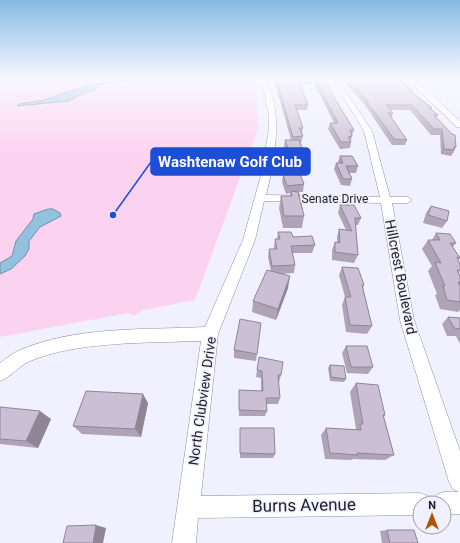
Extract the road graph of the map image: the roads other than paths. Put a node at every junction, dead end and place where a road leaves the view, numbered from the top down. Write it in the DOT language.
graph roads {
  1 [pos="270,104"];
  2 [pos="351,104"];
  3 [pos="438,104"];
  4 [pos="460,125"];
  5 [pos="260,198"];
  6 [pos="386,199"];
  7 [pos="406,200"];
  8 [pos="210,334"];
  9 [pos="0,373"];
  10 [pos="460,482"];
  11 [pos="412,504"];
  12 [pos="188,507"];
  13 [pos="184,543"];
  1 -- 5 [label="street, North Clubview Drive"];
  2 -- 6 [label="street, Hillcrest Boulevard"];
  3 -- 4 [label="street"];
  5 -- 6 [label="street, Senate Drive"];
  5 -- 8 [label="street, North Clubview Drive"];
  6 -- 7 [label="street, Senate Drive"];
  6 -- 10 [label="street, Hillcrest Boulevard"];
  8 -- 9 [label="street"];
  8 -- 12 [label="street, North Clubview Drive"];
  11 -- 12 [label="street, Burns Avenue"];
  12 -- 13 [label="street, North Clubview Drive"];
}
